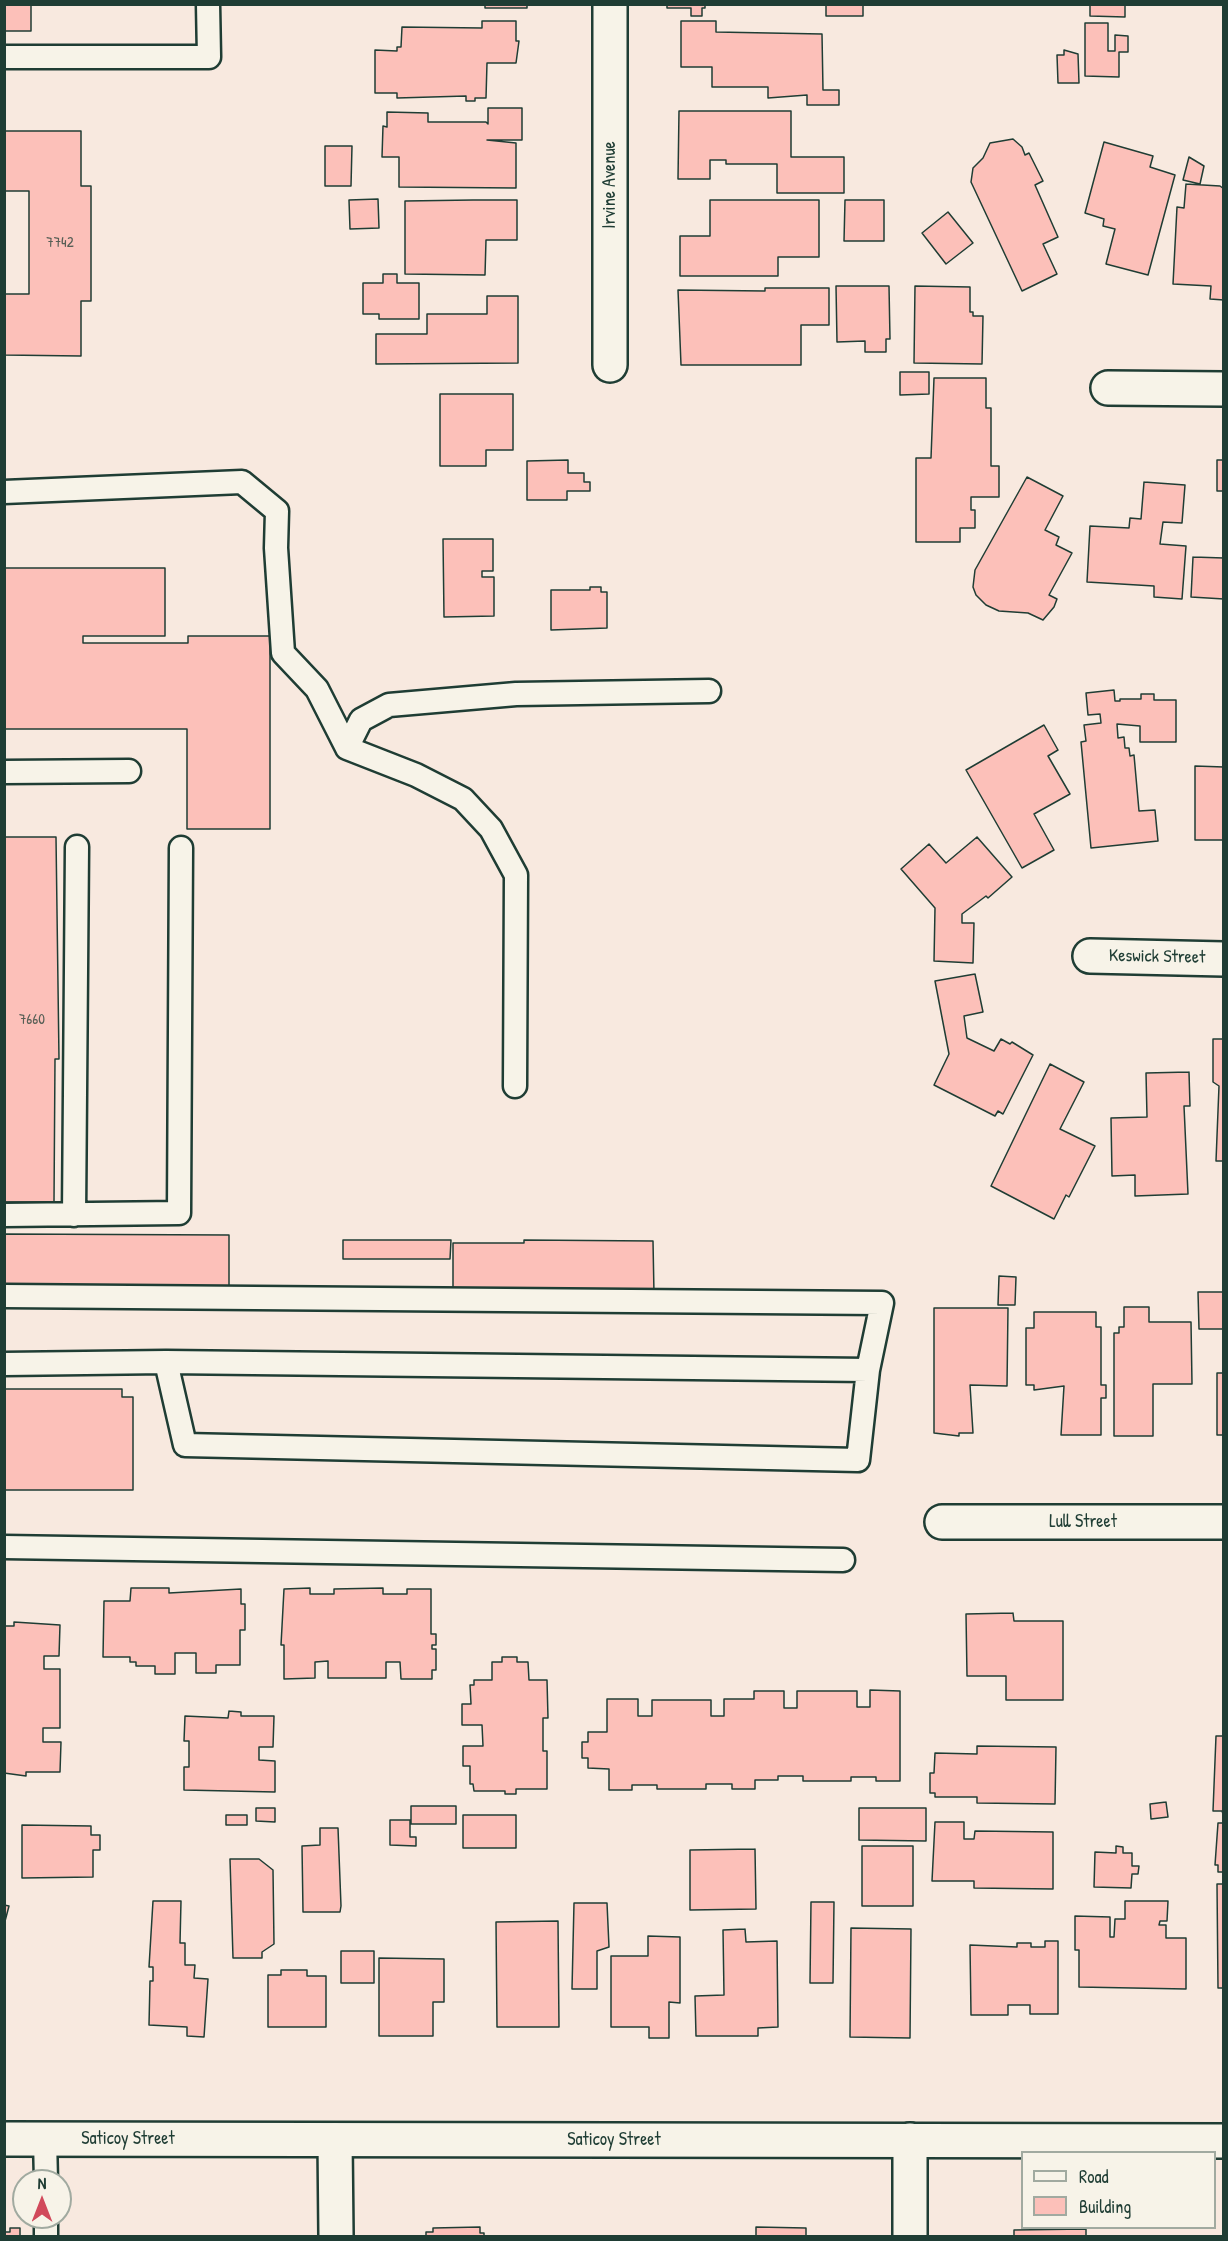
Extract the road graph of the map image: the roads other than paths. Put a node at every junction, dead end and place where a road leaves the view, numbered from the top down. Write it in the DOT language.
graph roads {
  1 [pos="208,4"];
  2 [pos="610,4"];
  3 [pos="4,57"];
  4 [pos="610,365"];
  5 [pos="1108,388"];
  6 [pos="1224,389"];
  7 [pos="4,492"];
  8 [pos="709,691"];
  9 [pos="347,748"];
  10 [pos="129,771"];
  11 [pos="4,772"];
  12 [pos="77,847"];
  13 [pos="181,848"];
  14 [pos="1090,956"];
  15 [pos="1224,958"];
  16 [pos="515,1086"];
  17 [pos="4,1215"];
  18 [pos="74,1215"];
  19 [pos="4,1296"];
  20 [pos="166,1362"];
  21 [pos="4,1364"];
  22 [pos="868,1370"];
  23 [pos="942,1522"];
  24 [pos="1224,1522"];
  25 [pos="4,1547"];
  26 [pos="843,1560"];
  27 [pos="4,2139"];
  28 [pos="45,2139"];
  29 [pos="335,2140"];
  30 [pos="910,2140"];
  31 [pos="1224,2140"];
  32 [pos="46,2169"];
  33 [pos="336,2236"];
  34 [pos="910,2236"];
  1 -- 3 [label="lane"];
  2 -- 4 [label="main road, Irvine Avenue"];
  5 -- 6 [label="main road"];
  7 -- 9 [label="lane"];
  8 -- 9 [label="lane"];
  9 -- 16 [label="lane"];
  10 -- 11 [label="lane"];
  12 -- 18 [label="lane"];
  13 -- 18 [label="lane"];
  14 -- 15 [label="main road, Keswick Street"];
  17 -- 18 [label="lane"];
  19 -- 22 [label="lane"];
  20 -- 21 [label="lane"];
  20 -- 22 [label="lane"];
  20 -- 22 [label="lane"];
  23 -- 24 [label="main road, Lull Street"];
  25 -- 26 [label="lane"];
  27 -- 28 [label="main road, Saticoy Street"];
  28 -- 29 [label="main road, Saticoy Street"];
  28 -- 32 [label="lane"];
  29 -- 30 [label="main road, Saticoy Street"];
  29 -- 33 [label="main road"];
  30 -- 31 [label="main road, Saticoy Street"];
  30 -- 34 [label="main road"];
}
